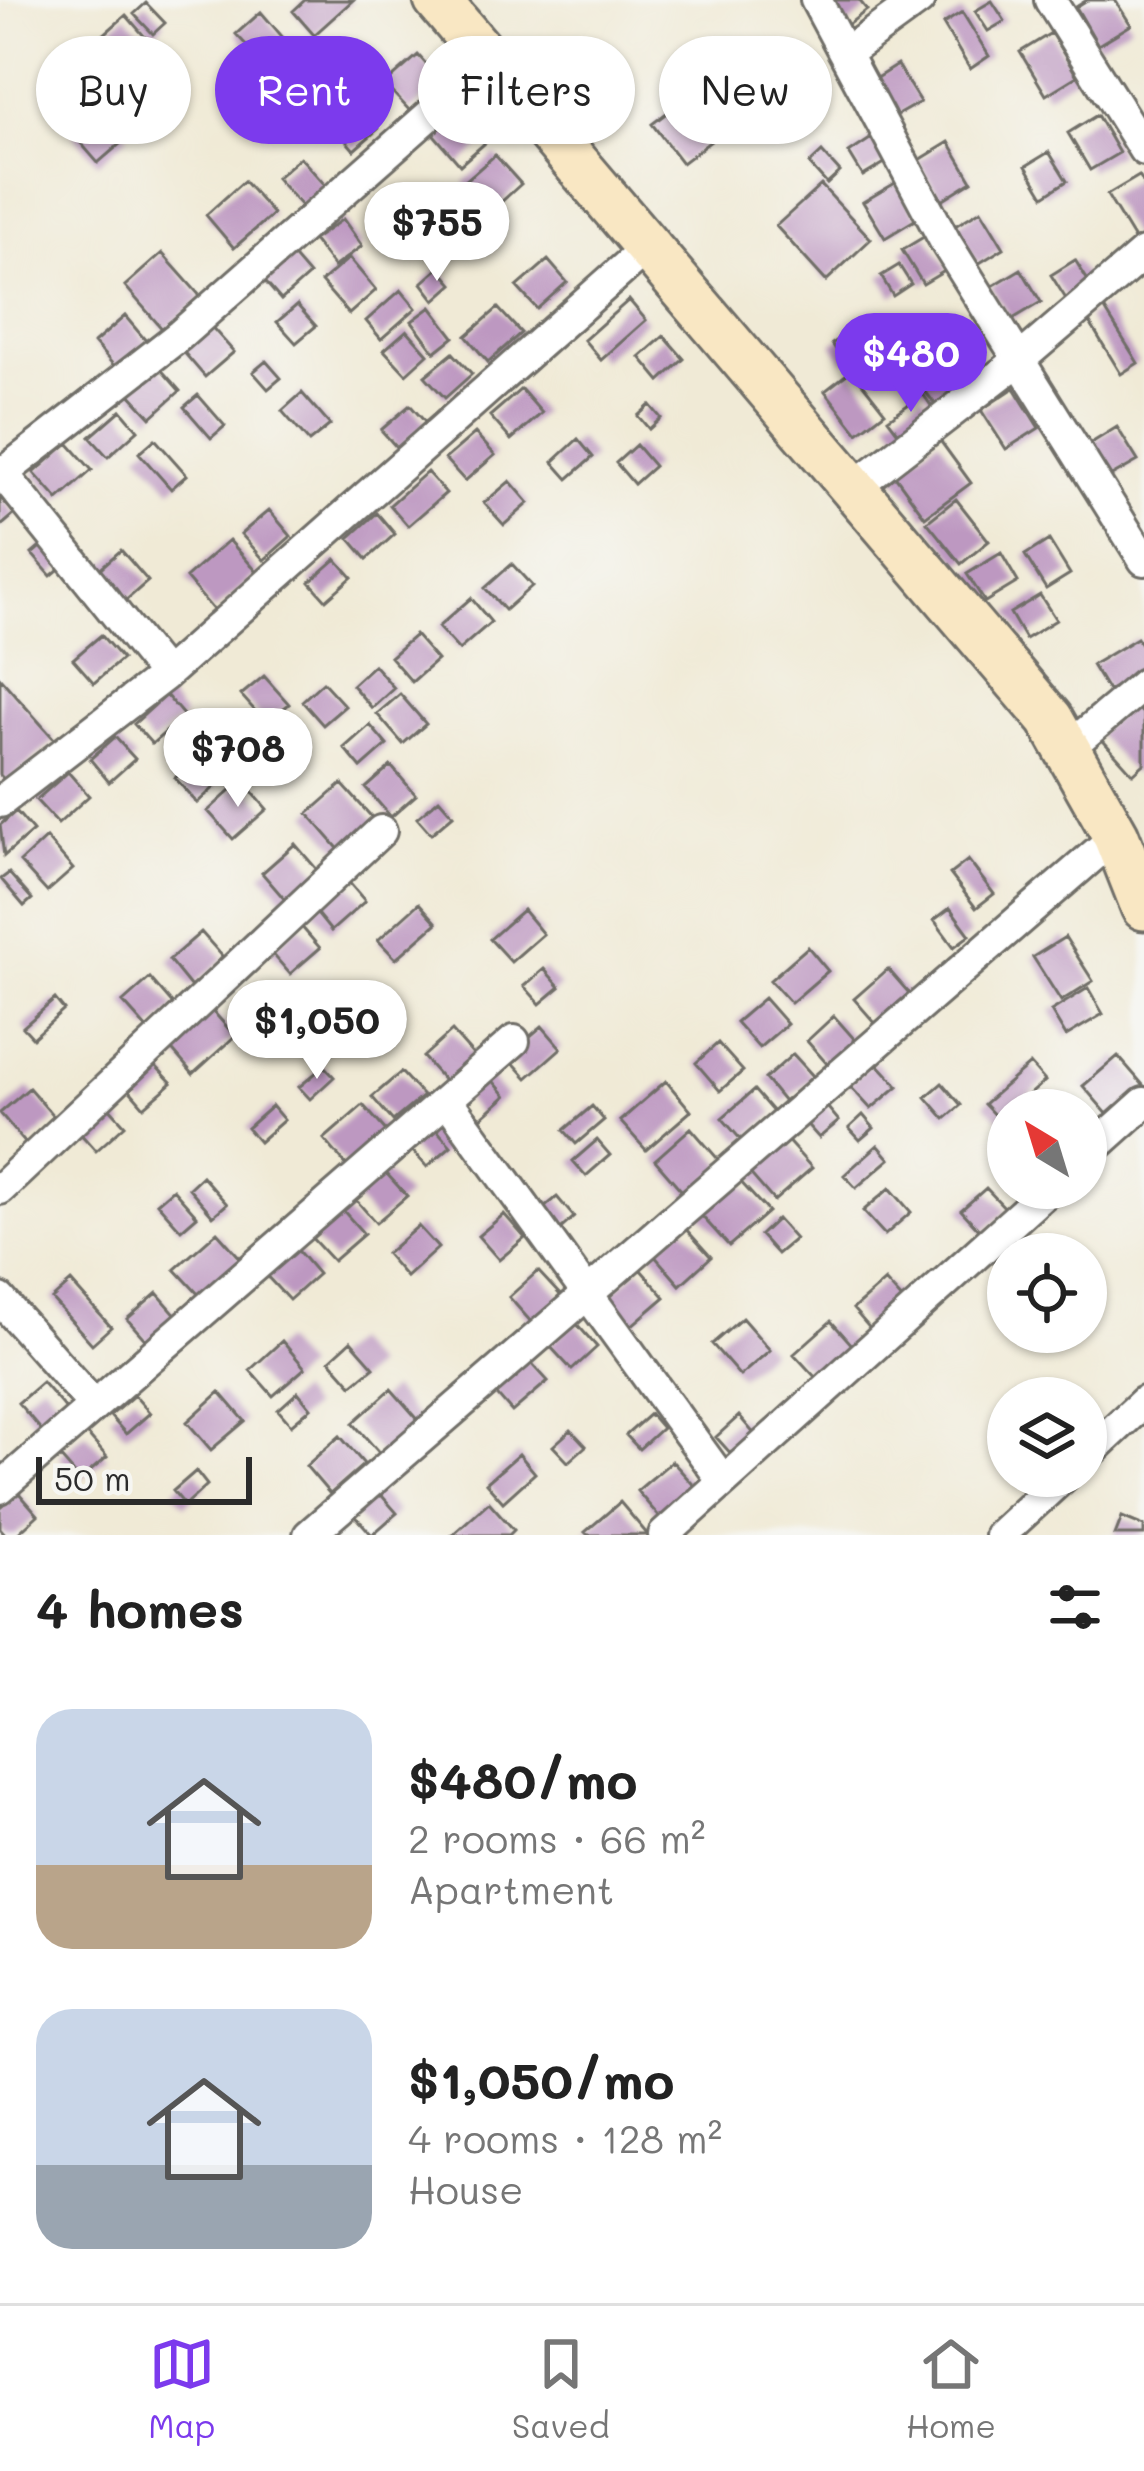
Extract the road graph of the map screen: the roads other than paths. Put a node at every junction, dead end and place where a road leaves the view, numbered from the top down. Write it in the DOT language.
graph roads {
  1 [pos="437,0"];
  2 [pos="817,0"];
  3 [pos="919,0"];
  4 [pos="1050,0"];
  5 [pos="468,36"];
  6 [pos="846,53"];
  7 [pos="418,126"];
  8 [pos="560,144"];
  9 [pos="1144,150"];
  10 [pos="648,247"];
  11 [pos="1144,253"];
  12 [pos="1018,361"];
  13 [pos="2,472"];
  14 [pos="853,488"];
  15 [pos="1144,560"];
  16 [pos="165,675"];
  17 [pos="1144,684"];
  18 [pos="1069,748"];
  19 [pos="0,802"];
  20 [pos="381,831"];
  21 [pos="1130,849"];
  22 [pos="1144,907"];
  23 [pos="514,1041"];
  24 [pos="447,1100"];
  25 [pos="1144,1103"];
  26 [pos="1107,1136"];
  27 [pos="0,1189"];
  28 [pos="1027,1209"];
  29 [pos="0,1299"];
  30 [pos="586,1299"];
  31 [pos="1144,1402"];
  32 [pos="94,1406"];
  33 [pos="1107,1436"];
  34 [pos="723,1481"];
  35 [pos="0,1488"];
  36 [pos="1046,1497"];
  37 [pos="1015,1532"];
  38 [pos="309,1535"];
  39 [pos="664,1535"];
  1 -- 5 [label="main road"];
  2 -- 6 [label="street"];
  3 -- 6 [label="street"];
  4 -- 9 [label="street"];
  6 -- 12 [label="street"];
  7 -- 13 [label="street"];
  8 -- 10 [label="main road"];
  10 -- 14 [label="main road"];
  10 -- 16 [label="street"];
  11 -- 12 [label="street"];
  12 -- 14 [label="street"];
  12 -- 15 [label="street"];
  13 -- 16 [label="street"];
  14 -- 18 [label="main road"];
  16 -- 19 [label="street"];
  17 -- 18 [label="street"];
  18 -- 21 [label="main road"];
  20 -- 27 [label="street"];
  21 -- 22 [label="main road"];
  21 -- 30 [label="street"];
  23 -- 24 [label="street"];
  24 -- 30 [label="street"];
  24 -- 32 [label="street"];
  25 -- 26 [label="street"];
  28 -- 34 [label="street"];
  29 -- 32 [label="street"];
  30 -- 34 [label="street"];
  30 -- 38 [label="street"];
  31 -- 33 [label="street"];
  32 -- 35 [label="street"];
  34 -- 39 [label="street"];
  36 -- 37 [label="street"];
}
